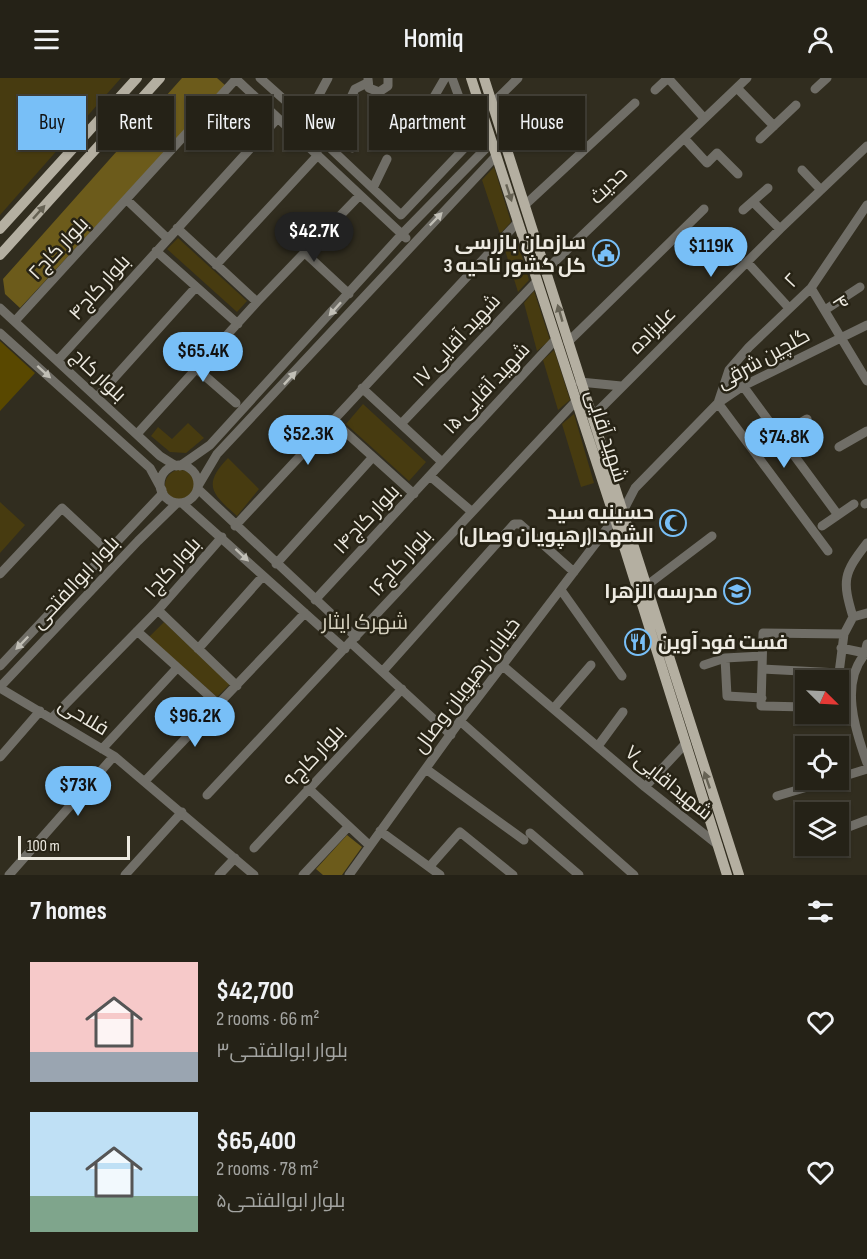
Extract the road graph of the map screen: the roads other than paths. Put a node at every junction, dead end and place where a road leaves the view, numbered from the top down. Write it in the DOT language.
graph roads {
  1 [pos="137,78"];
  2 [pos="160,78"];
  3 [pos="260,78"];
  4 [pos="328,78"];
  5 [pos="445,78"];
  6 [pos="452,78"];
  7 [pos="471,78"];
  8 [pos="484,78"];
  9 [pos="518,78"];
  10 [pos="668,78"];
  11 [pos="747,78"];
  12 [pos="827,78"];
  13 [pos="236,79"];
  14 [pos="368,80"];
  15 [pos="389,81"];
  16 [pos="737,88"];
  17 [pos="815,89"];
  18 [pos="247,90"];
  19 [pos="655,90"];
  20 [pos="318,96"];
  21 [pos="352,96"];
  22 [pos="434,96"];
  23 [pos="284,99"];
  24 [pos="493,103"];
  25 [pos="635,103"];
  26 [pos="796,105"];
  27 [pos="278,118"];
  28 [pos="704,118"];
  29 [pos="774,126"];
  30 [pos="684,138"];
  31 [pos="760,139"];
  32 [pos="492,142"];
  33 [pos="867,146"];
  34 [pos="332,150"];
  35 [pos="318,155"];
  36 [pos="496,156"];
  37 [pos="387,159"];
  38 [pos="802,170"];
  39 [pos="738,174"];
  40 [pos="373,188"];
  41 [pos="768,188"];
  42 [pos="821,190"];
  43 [pos="360,195"];
  44 [pos="127,200"];
  45 [pos="753,202"];
  46 [pos="526,204"];
  47 [pos="867,205"];
  48 [pos="704,209"];
  49 [pos="744,210"];
  50 [pos="518,222"];
  51 [pos="177,228"];
  52 [pos="0,229"];
  53 [pos="780,229"];
  54 [pos="402,234"];
  55 [pos="167,238"];
  56 [pos="412,244"];
  57 [pos="156,251"];
  58 [pos="305,253"];
  59 [pos="0,255"];
  60 [pos="747,262"];
  61 [pos="216,264"];
  62 [pos="547,269"];
  63 [pos="537,281"];
  64 [pos="196,287"];
  65 [pos="860,287"];
  66 [pos="811,288"];
  67 [pos="349,294"];
  68 [pos="257,302"];
  69 [pos="0,308"];
  70 [pos="789,308"];
  71 [pos="825,310"];
  72 [pos="15,321"];
  73 [pos="238,324"];
  74 [pos="867,325"];
  75 [pos="0,333"];
  76 [pos="842,336"];
  77 [pos="556,339"];
  78 [pos="36,342"];
  79 [pos="568,342"];
  80 [pos="298,350"];
  81 [pos="24,354"];
  82 [pos="58,360"];
  83 [pos="307,360"];
  84 [pos="197,369"];
  85 [pos="867,381"];
  86 [pos="580,382"];
  87 [pos="621,386"];
  88 [pos="743,386"];
  89 [pos="362,388"];
  90 [pos="97,398"];
  91 [pos="577,400"];
  92 [pos="236,403"];
  93 [pos="718,404"];
  94 [pos="593,416"];
  95 [pos="807,418"];
  96 [pos="332,420"];
  97 [pos="401,424"];
  98 [pos="867,431"];
  99 [pos="137,434"];
  100 [pos="779,435"];
  101 [pos="210,445"];
  102 [pos="839,447"];
  103 [pos="218,454"];
  104 [pos="160,456"];
  105 [pos="372,458"];
  106 [pos="442,462"];
  107 [pos="178,466"];
  108 [pos="150,468"];
  109 [pos="430,476"];
  110 [pos="198,487"];
  111 [pos="635,488"];
  112 [pos="615,489"];
  113 [pos="162,492"];
  114 [pos="414,494"];
  115 [pos="209,502"];
  116 [pos="180,503"];
  117 [pos="854,504"];
  118 [pos="151,505"];
  119 [pos="471,511"];
  120 [pos="197,513"];
  121 [pos="838,515"];
  122 [pos="619,516"];
  123 [pos="162,517"];
  124 [pos="236,526"];
  125 [pos="822,526"];
  126 [pos="712,536"];
  127 [pos="222,537"];
  128 [pos="867,543"];
  129 [pos="828,551"];
  130 [pos="109,552"];
  131 [pos="276,564"];
  132 [pos="574,572"];
  133 [pos="0,574"];
  134 [pos="263,576"];
  135 [pos="295,582"];
  136 [pos="646,586"];
  137 [pos="75,588"];
  138 [pos="561,590"];
  139 [pos="284,594"];
  140 [pos="85,597"];
  141 [pos="315,600"];
  142 [pos="158,610"];
  143 [pos="305,613"];
  144 [pos="867,613"];
  145 [pos="853,617"];
  146 [pos="137,631"];
  147 [pos="844,634"];
  148 [pos="350,643"];
  149 [pos="842,648"];
  150 [pos="198,649"];
  151 [pos="866,650"];
  152 [pos="762,656"];
  153 [pos="725,658"];
  154 [pos="591,665"];
  155 [pos="704,665"];
  156 [pos="0,666"];
  157 [pos="503,666"];
  158 [pos="177,668"];
  159 [pos="762,669"];
  160 [pos="382,671"];
  161 [pos="621,676"];
  162 [pos="671,678"];
  163 [pos="237,686"];
  164 [pos="0,687"];
  165 [pos="402,689"];
  166 [pos="762,698"];
  167 [pos="222,700"];
  168 [pos="795,707"];
  169 [pos="554,708"];
  170 [pos="40,711"];
  171 [pos="624,712"];
  172 [pos="52,718"];
  173 [pos="460,721"];
  174 [pos="867,732"];
  175 [pos="451,735"];
  176 [pos="857,736"];
  177 [pos="686,743"];
  178 [pos="598,746"];
  179 [pos="102,748"];
  180 [pos="114,756"];
  181 [pos="0,757"];
  182 [pos="867,763"];
  183 [pos="426,769"];
  184 [pos="867,769"];
  185 [pos="849,775"];
  186 [pos="146,780"];
  187 [pos="308,788"];
  188 [pos="645,788"];
  189 [pos="797,790"];
  190 [pos="207,795"];
  191 [pos="777,796"];
  192 [pos="182,812"];
  193 [pos="867,819"];
  194 [pos="348,826"];
  195 [pos="849,826"];
  196 [pos="380,831"];
  197 [pos="718,845"];
  198 [pos="369,846"];
  199 [pos="254,848"];
  200 [pos="235,858"];
  201 [pos="430,866"];
  202 [pos="9,875"];
  203 [pos="125,875"];
  204 [pos="219,875"];
  205 [pos="254,875"];
  206 [pos="303,875"];
  207 [pos="349,875"];
  208 [pos="440,875"];
  209 [pos="513,875"];
  210 [pos="579,875"];
  211 [pos="634,875"];
  212 [pos="727,875"];
  213 [pos="739,875"];
  1 -- 52 [label="main road"];
  59 -- 2 [label="main road, one-way"];
  3 -- 18 [label="street"];
  3 -- 23 [label="street"];
  4 -- 20 [label="street"];
  5 -- 22 [label="street"];
  6 -- 40 [label="street"];
  7 -- 32 [label="main road, شهید آقایی"];
  8 -- 24 [label="main road, شهید آقایی"];
  9 -- 24 [label="street"];
  10 -- 19 [label="street"];
  10 -- 28 [label="street"];
  11 -- 16 [label="street, حدیث"];
  12 -- 17 [label="street"];
  13 -- 18 [label="street"];
  13 -- 44 [label="street, بلوار کاج۲"];
  14 -- 15 [label="street"];
  14 -- 21 [label="street"];
  16 -- 28 [label="street, حدیث"];
  16 -- 29 [label="street"];
  18 -- 27 [label="street"];
  24 -- 46 [label="main road, شهید آقایی"];
  25 -- 46 [label="street"];
  26 -- 29 [label="street"];
  27 -- 35 [label="street"];
  27 -- 51 [label="street, بلوار کاج۴"];
  28 -- 30 [label="street, حدیث"];
  29 -- 31 [label="street"];
  30 -- 39 [label="street"];
  30 -- 62 [label="street, حدیث"];
  32 -- 36 [label="main road, شهید آقایی"];
  32 -- 54 [label="street"];
  33 -- 42 [label="street, علیزاده"];
  34 -- 40 [label="street"];
  35 -- 43 [label="street"];
  35 -- 61 [label="street"];
  36 -- 50 [label="main road, شهید آقایی, one-way"];
  56 -- 36 [label="street, one-way"];
  37 -- 40 [label="street"];
  38 -- 42 [label="street"];
  41 -- 45 [label="street"];
  42 -- 53 [label="street, علیزاده"];
  43 -- 54 [label="street"];
  43 -- 58 [label="street"];
  44 -- 55 [label="street"];
  44 -- 72 [label="street, بلوار کاج۲"];
  45 -- 49 [label="street"];
  45 -- 53 [label="street"];
  46 -- 62 [label="main road, شهید آقایی"];
  47 -- 66 [label="street, ۲"];
  48 -- 79 [label="street"];
  50 -- 63 [label="main road, شهید آقایی"];
  50 -- 89 [label="street"];
  51 -- 55 [label="street, بلوار کاج۴"];
  51 -- 61 [label="street"];
  53 -- 60 [label="street, علیزاده"];
  54 -- 56 [label="street"];
  54 -- 67 [label="street"];
  55 -- 57 [label="street, بلوار کاج۴"];
  56 -- 83 [label="street"];
  57 -- 64 [label="street"];
  57 -- 82 [label="street, بلوار کاج۴"];
  58 -- 67 [label="street"];
  58 -- 68 [label="street"];
  60 -- 70 [label="street"];
  60 -- 87 [label="street, علیزاده"];
  61 -- 68 [label="street"];
  79 -- 62 [label="main road, شهید آقایی, one-way"];
  63 -- 77 [label="main road, شهید آقایی"];
  63 -- 97 [label="street, شهید آقایی ۱۷"];
  64 -- 73 [label="street"];
  64 -- 90 [label="street"];
  65 -- 71 [label="street"];
  66 -- 70 [label="street, ۲"];
  66 -- 71 [label="street, ۴"];
  67 -- 80 [label="street, one-way"];
  68 -- 73 [label="street"];
  69 -- 72 [label="street, بلوار کاج"];
  70 -- 93 [label="street, ۲"];
  71 -- 76 [label="street, ۴"];
  72 -- 78 [label="street, بلوار کاج"];
  73 -- 84 [label="street"];
  74 -- 76 [label="street, گلچین شرقی"];
  75 -- 81 [label="street, بلوار کاج"];
  76 -- 85 [label="street, ۴"];
  76 -- 88 [label="street, گلچین شرقی"];
  77 -- 91 [label="main road, شهید آقایی"];
  77 -- 106 [label="street, شهید آقایی ۱۵"];
  78 -- 81 [label="street"];
  78 -- 82 [label="street, بلوار کاج"];
  79 -- 86 [label="main road, شهید آقایی"];
  80 -- 83 [label="street"];
  80 -- 101 [label="street"];
  81 -- 108 [label="street, بلوار کاج, one-way"];
  82 -- 90 [label="street, بلوار کاج"];
  103 -- 83 [label="street, one-way"];
  84 -- 92 [label="street"];
  84 -- 99 [label="street"];
  86 -- 87 [label="street"];
  86 -- 94 [label="main road, شهید آقایی"];
  87 -- 94 [label="street, علیزاده"];
  88 -- 93 [label="street, گلچین شرقی"];
  88 -- 100 [label="street"];
  89 -- 96 [label="street"];
  89 -- 97 [label="street"];
  90 -- 99 [label="street, بلوار کاج"];
  91 -- 119 [label="street, بلوار کاج۱۶"];
  91 -- 122 [label="main road, شهید آقایی"];
  93 -- 111 [label="street, گلچین شرقی"];
  93 -- 129 [label="street"];
  94 -- 112 [label="main road, شهید آقایی"];
  95 -- 100 [label="street"];
  96 -- 105 [label="street"];
  96 -- 124 [label="street"];
  97 -- 106 [label="street"];
  98 -- 102 [label="street"];
  99 -- 104 [label="street, بلوار کاج"];
  100 -- 121 [label="street"];
  101 -- 103 [label="street"];
  101 -- 107 [label="street"];
  103 -- 110 [label="street"];
  104 -- 107 [label="street, بلوار کاج"];
  104 -- 108 [label="street"];
  105 -- 114 [label="street"];
  105 -- 131 [label="street"];
  106 -- 109 [label="street, بلوار کاج۱۴"];
  107 -- 110 [label="street"];
  107 -- 113 [label="street"];
  108 -- 113 [label="street, بلوار کاج"];
  109 -- 114 [label="street, بلوار کاج۱۴"];
  109 -- 119 [label="street"];
  110 -- 115 [label="street"];
  110 -- 116 [label="street"];
  111 -- 112 [label="street"];
  111 -- 122 [label="street, گلچین شرقی"];
  112 -- 122 [label="main road, شهید آقایی"];
  113 -- 116 [label="street"];
  113 -- 118 [label="street, بلوار ابوالفتحی"];
  114 -- 141 [label="street, بلوار کاج۱۴"];
  115 -- 120 [label="street"];
  115 -- 124 [label="street"];
  116 -- 120 [label="street"];
  116 -- 123 [label="street, بلوار ابوالفتحی"];
  117 -- 121 [label="street"];
  118 -- 123 [label="street"];
  118 -- 130 [label="street, بلوار ابوالفتحی"];
  119 -- 148 [label="street, بلوار کاج۱۶"];
  120 -- 127 [label="street"];
  121 -- 125 [label="street"];
  122 -- 132 [label="street, خیابان رهپویان وصال"];
  122 -- 136 [label="main road, شهید آقایی"];
  122 -- 162 [label="main road, شهید آقایی"];
  123 -- 140 [label="street, بلوار ابوالفتحی"];
  124 -- 131 [label="street"];
  126 -- 136 [label="street"];
  127 -- 134 [label="street, one-way"];
  127 -- 142 [label="street, بلوار کاج۱"];
  128 -- 145 [label="street"];
  130 -- 133 [label="street"];
  130 -- 137 [label="street, بلوار ابوالفتحی"];
  131 -- 135 [label="street"];
  132 -- 138 [label="street, خیابان رهپویان وصال"];
  132 -- 160 [label="street"];
  134 -- 139 [label="street"];
  134 -- 150 [label="street"];
  135 -- 139 [label="street"];
  135 -- 141 [label="street"];
  136 -- 162 [label="main road, شهید آقایی"];
  137 -- 140 [label="street"];
  137 -- 156 [label="street, بلوار ابوالفتحی, one-way"];
  138 -- 157 [label="street, خیابان رهپویان وصال"];
  138 -- 161 [label="street"];
  139 -- 143 [label="street"];
  140 -- 164 [label="street, بلوار ابوالفتحی"];
  141 -- 148 [label="street"];
  142 -- 146 [label="street, بلوار کاج۱"];
  142 -- 150 [label="street"];
  143 -- 148 [label="street"];
  143 -- 163 [label="street"];
  144 -- 145 [label="street"];
  145 -- 147 [label="street"];
  146 -- 158 [label="street"];
  146 -- 172 [label="street, بلوار کاج۱"];
  147 -- 149 [label="street"];
  147 -- 152 [label="street"];
  148 -- 160 [label="street"];
  148 -- 190 [label="street, بلوار کاج۱۶"];
  149 -- 151 [label="street"];
  149 -- 159 [label="street"];
  150 -- 163 [label="street"];
  151 -- 176 [label="street"];
  152 -- 153 [label="street"];
  152 -- 159 [label="street"];
  153 -- 155 [label="street"];
  153 -- 166 [label="street"];
  154 -- 169 [label="street"];
  157 -- 169 [label="street, شهیداقایی۷"];
  157 -- 173 [label="street, خیابان رهپویان وصال"];
  158 -- 167 [label="street"];
  158 -- 179 [label="street"];
  159 -- 166 [label="street"];
  160 -- 165 [label="street"];
  162 -- 177 [label="main road, شهید آقایی"];
  213 -- 162 [label="main road, شهید آقایی, one-way"];
  163 -- 167 [label="street"];
  164 -- 170 [label="street, فلاحی"];
  165 -- 175 [label="street"];
  165 -- 187 [label="street, بلوار کاج۹"];
  166 -- 168 [label="street"];
  167 -- 186 [label="street"];
  169 -- 178 [label="street, شهیداقایی۷"];
  170 -- 172 [label="street, فلاحی"];
  170 -- 181 [label="street"];
  171 -- 178 [label="street"];
  172 -- 179 [label="street, فلاحی"];
  173 -- 175 [label="street, خیابان رهپویان وصال"];
  173 -- 211 [label="street"];
  174 -- 176 [label="street"];
  175 -- 183 [label="street, خیابان رهپویان وصال"];
  176 -- 182 [label="street"];
  177 -- 188 [label="street"];
  177 -- 197 [label="main road, شهید آقایی"];
  178 -- 188 [label="street, شهیداقایی۷"];
  179 -- 180 [label="street, فلاحی"];
  180 -- 186 [label="street, فلاحی"];
  180 -- 202 [label="street"];
  183 -- 196 [label="street, خیابان رهپویان وصال"];
  183 -- 210 [label="street"];
  184 -- 185 [label="street"];
  186 -- 192 [label="street, فلاحی"];
  187 -- 194 [label="street"];
  187 -- 199 [label="street, بلوار کاج۹"];
  188 -- 197 [label="street, شهیداقایی۷"];
  189 -- 191 [label="street"];
  192 -- 200 [label="street, فلاحی"];
  192 -- 203 [label="street"];
  193 -- 195 [label="street"];
  194 -- 198 [label="street"];
  194 -- 206 [label="street"];
  196 -- 198 [label="street, خیابان رهپویان وصال"];
  196 -- 201 [label="street"];
  197 -- 212 [label="main road, شهید آقایی"];
  198 -- 207 [label="street, خیابان رهپویان وصال"];
  200 -- 204 [label="street"];
  200 -- 205 [label="street, فلاحی"];
  201 -- 208 [label="street"];
  201 -- 209 [label="street"];
}
